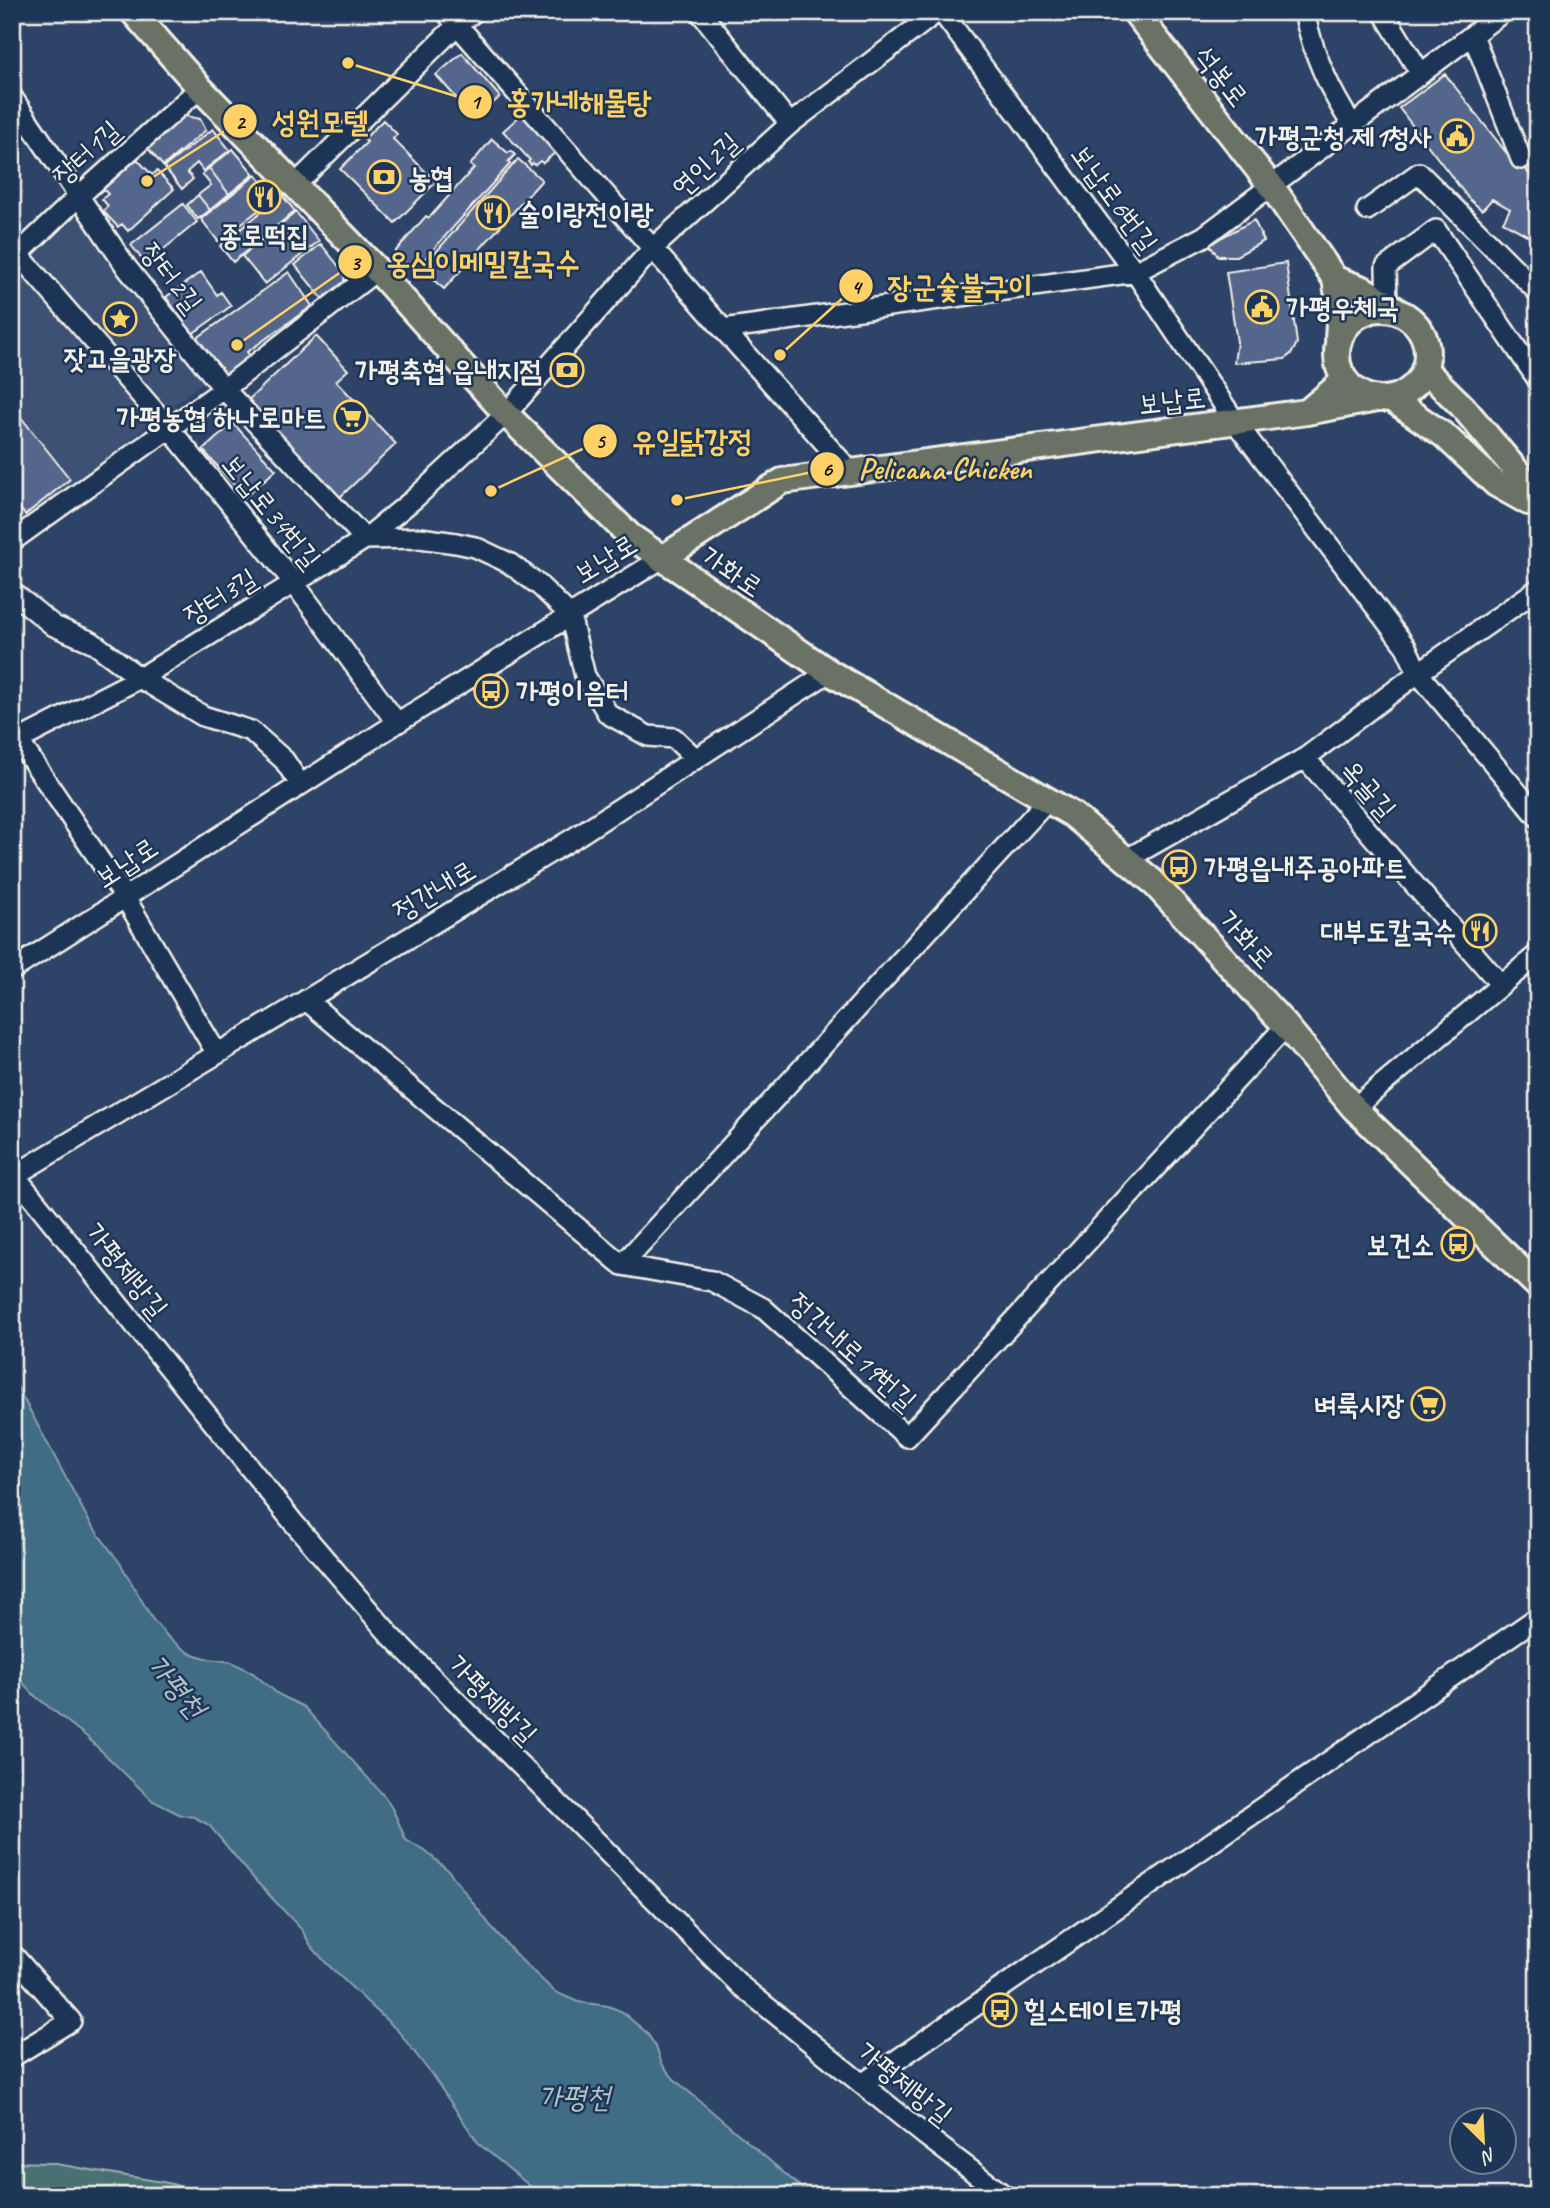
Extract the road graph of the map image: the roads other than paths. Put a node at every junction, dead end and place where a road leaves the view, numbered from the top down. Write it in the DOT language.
graph roads {
  1 [pos="133,12"];
  2 [pos="474,12"];
  3 [pos="700,12"];
  4 [pos="937,12"];
  5 [pos="942,12"];
  6 [pos="1135,12"];
  7 [pos="1304,12"];
  8 [pos="1383,12"];
  9 [pos="1503,12"];
  10 [pos="452,19"];
  11 [pos="1473,35"];
  12 [pos="1421,74"];
  13 [pos="200,88"];
  14 [pos="12,97"];
  15 [pos="790,124"];
  16 [pos="1353,126"];
  17 [pos="1521,159"];
  18 [pos="295,185"];
  19 [pos="1272,187"];
  20 [pos="78,197"];
  21 [pos="1367,210"];
  22 [pos="1459,213"];
  23 [pos="1436,230"];
  24 [pos="653,248"];
  25 [pos="14,254"];
  26 [pos="377,270"];
  27 [pos="1135,272"];
  28 [pos="1335,279"];
  29 [pos="1538,292"];
  30 [pos="1394,308"];
  31 [pos="723,329"];
  32 [pos="1339,339"];
  33 [pos="1424,369"];
  34 [pos="1345,380"];
  35 [pos="1538,380"];
  36 [pos="224,389"];
  37 [pos="1384,399"];
  38 [pos="1307,412"];
  39 [pos="506,414"];
  40 [pos="1236,423"];
  41 [pos="170,429"];
  42 [pos="850,471"];
  43 [pos="1533,508"];
  44 [pos="365,539"];
  45 [pos="12,541"];
  46 [pos="662,559"];
  47 [pos="294,583"];
  48 [pos="1538,589"];
  49 [pos="12,592"];
  50 [pos="570,615"];
  51 [pos="829,672"];
  52 [pos="1418,673"];
  53 [pos="140,678"];
  54 [pos="397,723"];
  55 [pos="15,735"];
  56 [pos="1305,758"];
  57 [pos="696,759"];
  58 [pos="300,784"];
  59 [pos="1048,800"];
  60 [pos="1538,817"];
  61 [pos="1126,859"];
  62 [pos="126,899"];
  63 [pos="1538,954"];
  64 [pos="12,970"];
  65 [pos="1501,985"];
  66 [pos="306,1000"];
  67 [pos="1286,1026"];
  68 [pos="217,1054"];
  69 [pos="1354,1108"];
  70 [pos="13,1173"];
  71 [pos="622,1265"];
  72 [pos="1538,1286"];
  73 [pos="1538,1617"];
  74 [pos="12,1954"];
  75 [pos="12,2057"];
  76 [pos="862,2084"];
  77 [pos="1005,2196"];
  1 -- 13 [label="main road, 가화로"];
  2 -- 10 [label="street"];
  3 -- 15 [label="street"];
  4 -- 15 [label="street, 연인2길"];
  5 -- 27 [label="street, 보납로6번길"];
  6 -- 19 [label="main road, 석봉로"];
  7 -- 16 [label="street"];
  8 -- 12 [label="street"];
  9 -- 11 [label="street"];
  10 -- 18 [label="street"];
  10 -- 24 [label="street"];
  11 -- 12 [label="street"];
  11 -- 17 [label="street"];
  12 -- 16 [label="street"];
  13 -- 18 [label="main road, 가화로"];
  13 -- 20 [label="street, 장터1길"];
  14 -- 20 [label="street, 장터2길"];
  15 -- 24 [label="street, 연인2길"];
  16 -- 19 [label="street"];
  18 -- 26 [label="main road, 가화로"];
  19 -- 27 [label="street"];
  19 -- 28 [label="main road, 석봉로"];
  20 -- 25 [label="street, 장터1길"];
  20 -- 36 [label="street, 장터2길"];
  21 -- 22 [label="street"];
  22 -- 23 [label="street"];
  22 -- 29 [label="street"];
  23 -- 30 [label="street"];
  23 -- 35 [label="street"];
  24 -- 31 [label="street"];
  24 -- 39 [label="street, 연인2길"];
  25 -- 41 [label="street, 보납로34번길"];
  26 -- 36 [label="street"];
  26 -- 39 [label="main road, 가화로"];
  27 -- 31 [label="street"];
  27 -- 40 [label="street, 보납로6번길"];
  28 -- 30 [label="main road"];
  28 -- 32 [label="main road"];
  30 -- 32 [label="main road"];
  30 -- 33 [label="main road"];
  31 -- 42 [label="street"];
  32 -- 34 [label="main road"];
  33 -- 37 [label="main road"];
  33 -- 43 [label="main road"];
  34 -- 37 [label="main road"];
  34 -- 38 [label="main road"];
  36 -- 41 [label="street"];
  36 -- 44 [label="street, 장터2길"];
  37 -- 38 [label="main road, 보납로"];
  37 -- 43 [label="main road"];
  38 -- 40 [label="main road, 보납로"];
  39 -- 44 [label="street, 장터3길"];
  39 -- 46 [label="main road, 가화로"];
  40 -- 42 [label="main road, 보납로"];
  40 -- 52 [label="street, 보납로6번길"];
  41 -- 45 [label="street"];
  41 -- 47 [label="street, 보납로34번길"];
  42 -- 46 [label="main road, 보납로"];
  44 -- 47 [label="street, 장터3길"];
  44 -- 50 [label="street"];
  46 -- 50 [label="street, 보납로"];
  46 -- 51 [label="main road, 가화로"];
  47 -- 53 [label="street, 장터3길"];
  47 -- 54 [label="street, 보납로34번길"];
  48 -- 52 [label="street, 옥골길"];
  49 -- 53 [label="street"];
  50 -- 54 [label="street, 보납로"];
  50 -- 57 [label="street"];
  51 -- 57 [label="street, 정간내로"];
  51 -- 59 [label="main road, 가화로"];
  52 -- 56 [label="street, 옥골길"];
  52 -- 60 [label="street"];
  53 -- 55 [label="street, 장터3길"];
  53 -- 58 [label="street"];
  54 -- 58 [label="street, 보납로"];
  55 -- 62 [label="street"];
  56 -- 61 [label="street, 옥골길"];
  56 -- 65 [label="street, 옥골길"];
  57 -- 66 [label="street, 정간내로"];
  58 -- 62 [label="street, 보납로"];
  59 -- 61 [label="main road, 가화로"];
  59 -- 71 [label="street"];
  61 -- 67 [label="main road, 가화로"];
  62 -- 64 [label="street, 보납로"];
  62 -- 68 [label="street"];
  63 -- 65 [label="street"];
  65 -- 69 [label="street"];
  66 -- 68 [label="street, 정간내로"];
  66 -- 71 [label="street, 정간내로19번길"];
  67 -- 69 [label="main road, 가화로"];
  67 -- 71 [label="street, 정간내로19번길"];
  68 -- 70 [label="street, 정간내로"];
  69 -- 72 [label="main road, 가화로"];
  70 -- 76 [label="street, 가평제방길"];
  73 -- 76 [label="street"];
  74 -- 75 [label="street"];
  76 -- 77 [label="street, 가평제방길"];
}
